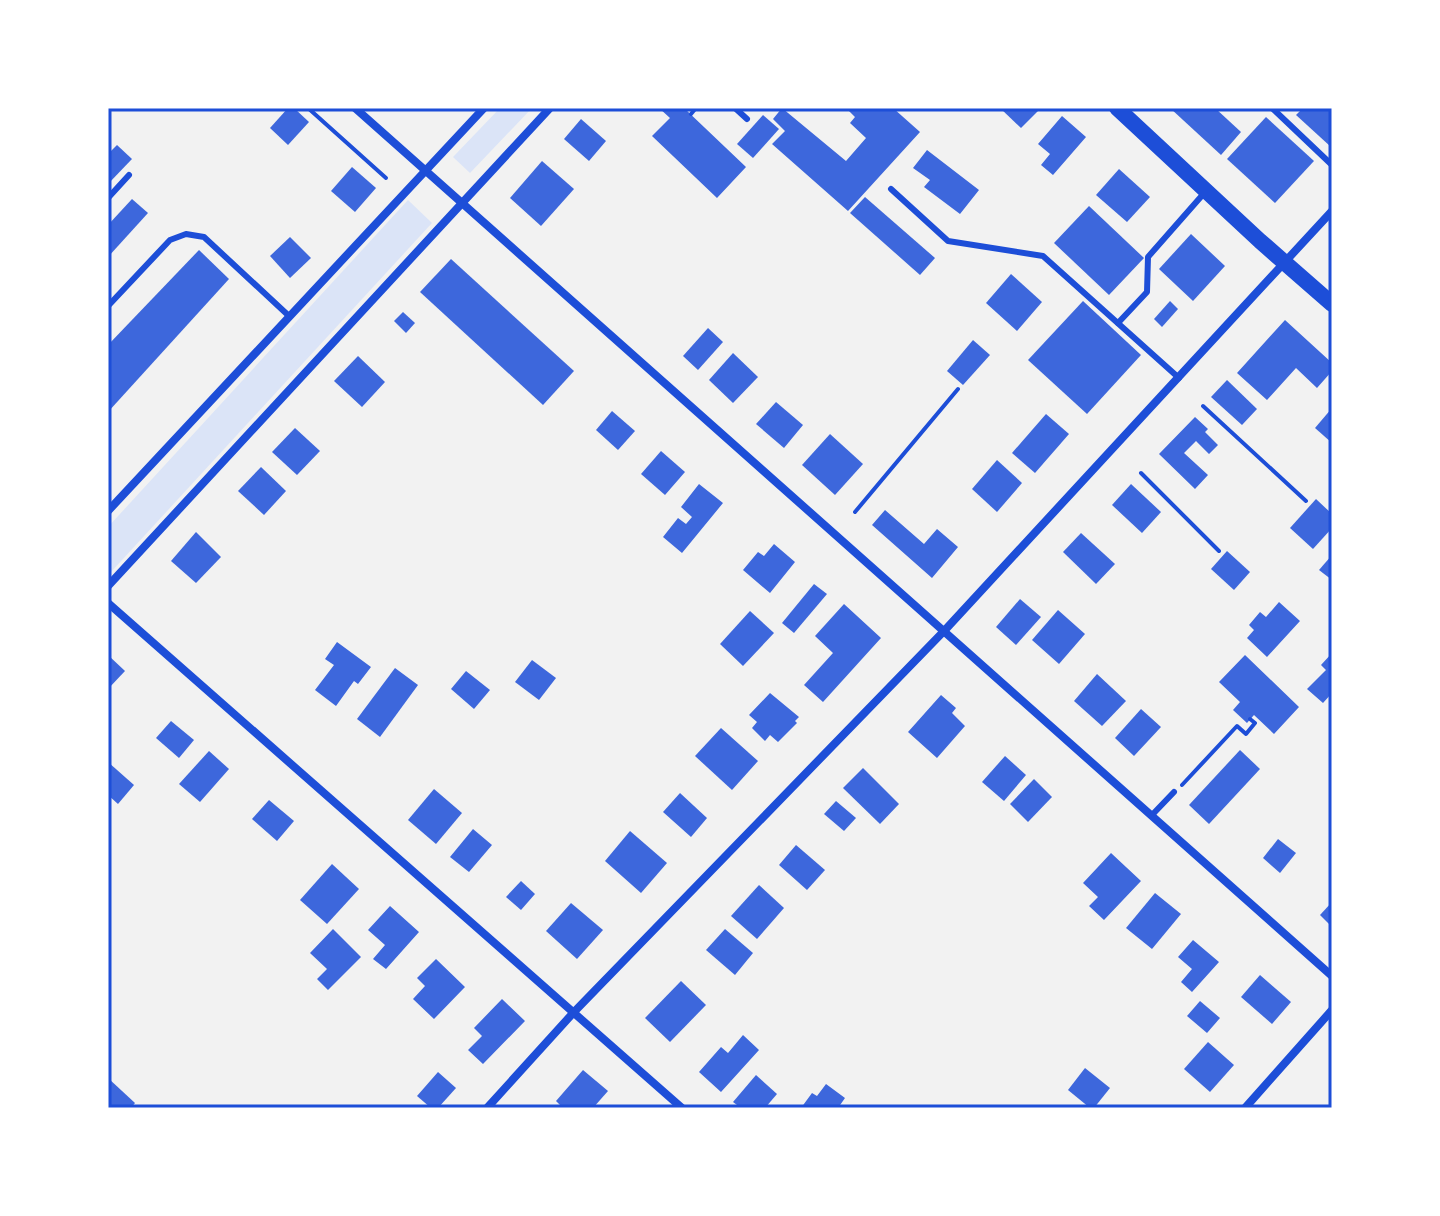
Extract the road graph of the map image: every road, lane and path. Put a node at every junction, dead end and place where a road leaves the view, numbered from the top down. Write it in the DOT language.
graph roads {
  1 [pos="308,108"];
  2 [pos="355,108"];
  3 [pos="484,108"];
  4 [pos="550,108"];
  5 [pos="696,108"];
  6 [pos="735,108"];
  7 [pos="1117,108"];
  8 [pos="1272,108"];
  9 [pos="691,114"];
  10 [pos="747,119"];
  11 [pos="1332,165"];
  12 [pos="425,170"];
  13 [pos="129,175"];
  14 [pos="386,178"];
  15 [pos="891,189"];
  16 [pos="1206,191"];
  17 [pos="108,198"];
  18 [pos="462,202"];
  19 [pos="1332,211"];
  20 [pos="1284,263"];
  21 [pos="1332,304"];
  22 [pos="108,306"];
  23 [pos="289,316"];
  24 [pos="1118,323"];
  25 [pos="1179,378"];
  26 [pos="958,389"];
  27 [pos="1203,406"];
  28 [pos="1141,473"];
  29 [pos="1306,501"];
  30 [pos="108,511"];
  31 [pos="855,512"];
  32 [pos="1219,551"];
  33 [pos="108,586"];
  34 [pos="108,603"];
  35 [pos="945,630"];
  36 [pos="1250,719"];
  37 [pos="1174,792"];
  38 [pos="1152,815"];
  39 [pos="1332,976"];
  40 [pos="1332,1010"];
  41 [pos="574,1012"];
  42 [pos="487,1108"];
  43 [pos="682,1108"];
  44 [pos="1245,1108"];
  1 -- 14 [label="path"];
  2 -- 12 [label="street"];
  3 -- 12 [label="street"];
  4 -- 18 [label="street"];
  5 -- 9 [label="path"];
  6 -- 10 [label="lane"];
  7 -- 16 [label="main road"];
  8 -- 11 [label="lane"];
  12 -- 18 [label="street"];
  12 -- 23 [label="street"];
  13 -- 17 [label="lane"];
  15 -- 24 [label="lane"];
  16 -- 20 [label="main road"];
  16 -- 24 [label="lane"];
  18 -- 33 [label="street"];
  18 -- 35 [label="street"];
  19 -- 20 [label="street"];
  20 -- 21 [label="main road"];
  20 -- 25 [label="street"];
  22 -- 23 [label="lane"];
  23 -- 30 [label="street"];
  24 -- 25 [label="lane"];
  25 -- 35 [label="street"];
  26 -- 31 [label="path"];
  27 -- 29 [label="path"];
  28 -- 32 [label="path"];
  34 -- 41 [label="street"];
  35 -- 38 [label="street"];
  35 -- 41 [label="street"];
  36 -- 37 [label="path"];
  37 -- 38 [label="lane"];
  38 -- 39 [label="street"];
  40 -- 44 [label="street"];
  41 -- 42 [label="street"];
  41 -- 43 [label="street"];
}
